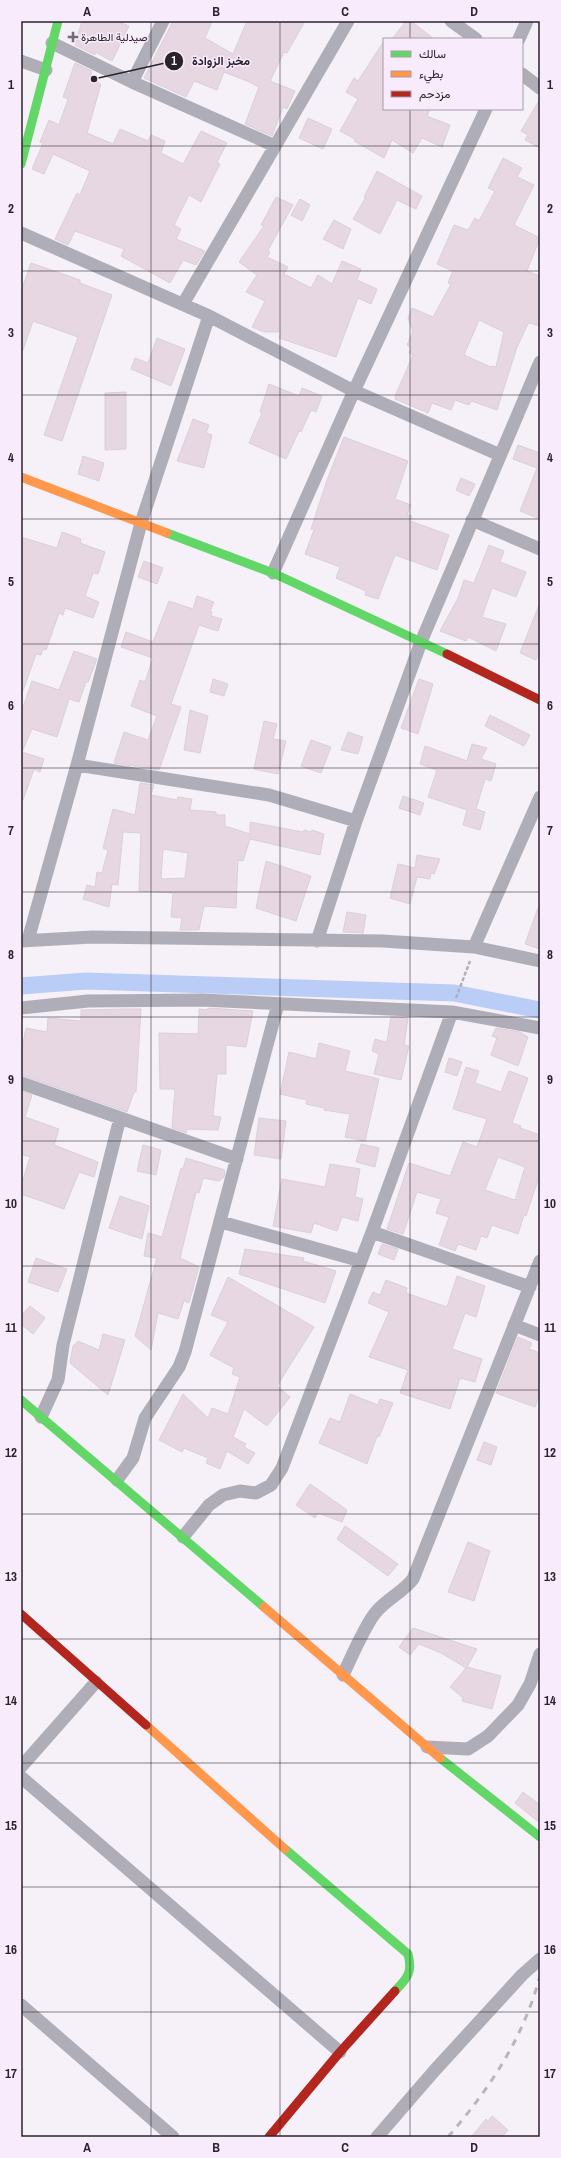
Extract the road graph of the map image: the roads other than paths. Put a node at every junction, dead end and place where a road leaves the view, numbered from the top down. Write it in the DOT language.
graph roads {
  1 [pos="58,21"];
  2 [pos="163,21"];
  3 [pos="348,21"];
  4 [pos="451,21"];
  5 [pos="527,21"];
  6 [pos="475,38"];
  7 [pos="519,38"];
  8 [pos="52,44"];
  9 [pos="21,61"];
  10 [pos="46,70"];
  11 [pos="523,75"];
  12 [pos="132,82"];
  13 [pos="540,88"];
  14 [pos="486,110"];
  15 [pos="275,146"];
  16 [pos="21,164"];
  17 [pos="21,233"];
  18 [pos="183,304"];
  19 [pos="209,316"];
  20 [pos="540,362"];
  21 [pos="354,391"];
  22 [pos="500,455"];
  23 [pos="21,477"];
  24 [pos="472,520"];
  25 [pos="141,523"];
  26 [pos="540,549"];
  27 [pos="273,573"];
  28 [pos="421,642"];
  29 [pos="540,700"];
  30 [pos="77,765"];
  31 [pos="540,797"];
  32 [pos="356,821"];
  33 [pos="317,940"];
  34 [pos="24,941"];
  35 [pos="474,947"];
  36 [pos="540,962"];
  37 [pos="278,1004"];
  38 [pos="21,1008"];
  39 [pos="453,1008"];
  40 [pos="540,1028"];
  41 [pos="21,1083"];
  42 [pos="120,1118"];
  43 [pos="238,1159"];
  44 [pos="221,1222"];
  45 [pos="372,1232"];
  46 [pos="361,1261"];
  47 [pos="540,1261"];
  48 [pos="530,1287"];
  49 [pos="514,1325"];
  50 [pos="540,1335"];
  51 [pos="21,1400"];
  52 [pos="41,1417"];
  53 [pos="117,1480"];
  54 [pos="183,1537"];
  55 [pos="21,1614"];
  56 [pos="540,1654"];
  57 [pos="343,1675"];
  58 [pos="96,1682"];
  59 [pos="426,1747"];
  60 [pos="21,1767"];
  61 [pos="21,1777"];
  62 [pos="540,1838"];
  63 [pos="540,1959"];
  64 [pos="21,2005"];
  65 [pos="340,2052"];
  66 [pos="173,2137"];
  67 [pos="269,2137"];
  68 [pos="377,2137"];
  1 -- 8 [label="street"];
  2 -- 12 [label="street"];
  3 -- 15 [label="street"];
  4 -- 6 [label="street"];
  5 -- 7 [label="street"];
  8 -- 10 [label="street"];
  8 -- 12 [label="street"];
  9 -- 10 [label="street"];
  10 -- 16 [label="street"];
  11 -- 13 [label="street"];
  12 -- 15 [label="street"];
  14 -- 21 [label="street"];
  15 -- 18 [label="street"];
  17 -- 18 [label="street"];
  18 -- 19 [label="street"];
  19 -- 21 [label="street"];
  19 -- 25 [label="street"];
  20 -- 22 [label="street"];
  21 -- 22 [label="street"];
  21 -- 27 [label="street"];
  22 -- 24 [label="street"];
  23 -- 25 [label="street"];
  24 -- 26 [label="street"];
  24 -- 28 [label="street"];
  25 -- 27 [label="street"];
  25 -- 30 [label="street"];
  27 -- 28 [label="street"];
  28 -- 29 [label="street"];
  28 -- 32 [label="street"];
  30 -- 32 [label="street"];
  30 -- 34 [label="street"];
  31 -- 35 [label="street"];
  32 -- 33 [label="street"];
  33 -- 34 [label="street"];
  33 -- 35 [label="street"];
  35 -- 36 [label="street"];
  37 -- 38 [label="street"];
  37 -- 39 [label="street"];
  37 -- 43 [label="street"];
  39 -- 40 [label="street"];
  39 -- 45 [label="street"];
  41 -- 42 [label="street"];
  42 -- 43 [label="street"];
  42 -- 52 [label="street"];
  43 -- 44 [label="street"];
  44 -- 46 [label="street"];
  44 -- 53 [label="street"];
  45 -- 46 [label="street"];
  45 -- 48 [label="street"];
  46 -- 54 [label="street"];
  47 -- 48 [label="street"];
  48 -- 49 [label="street"];
  49 -- 50 [label="street"];
  49 -- 57 [label="street"];
  51 -- 52 [label="street"];
  52 -- 53 [label="street"];
  53 -- 54 [label="street"];
  54 -- 57 [label="street"];
  55 -- 58 [label="street"];
  56 -- 59 [label="street"];
  57 -- 59 [label="street"];
  58 -- 60 [label="street"];
  58 -- 65 [label="street"];
  59 -- 62 [label="street"];
  61 -- 65 [label="street"];
  63 -- 68 [label="street"];
  64 -- 66 [label="street"];
  65 -- 67 [label="street"];
}
